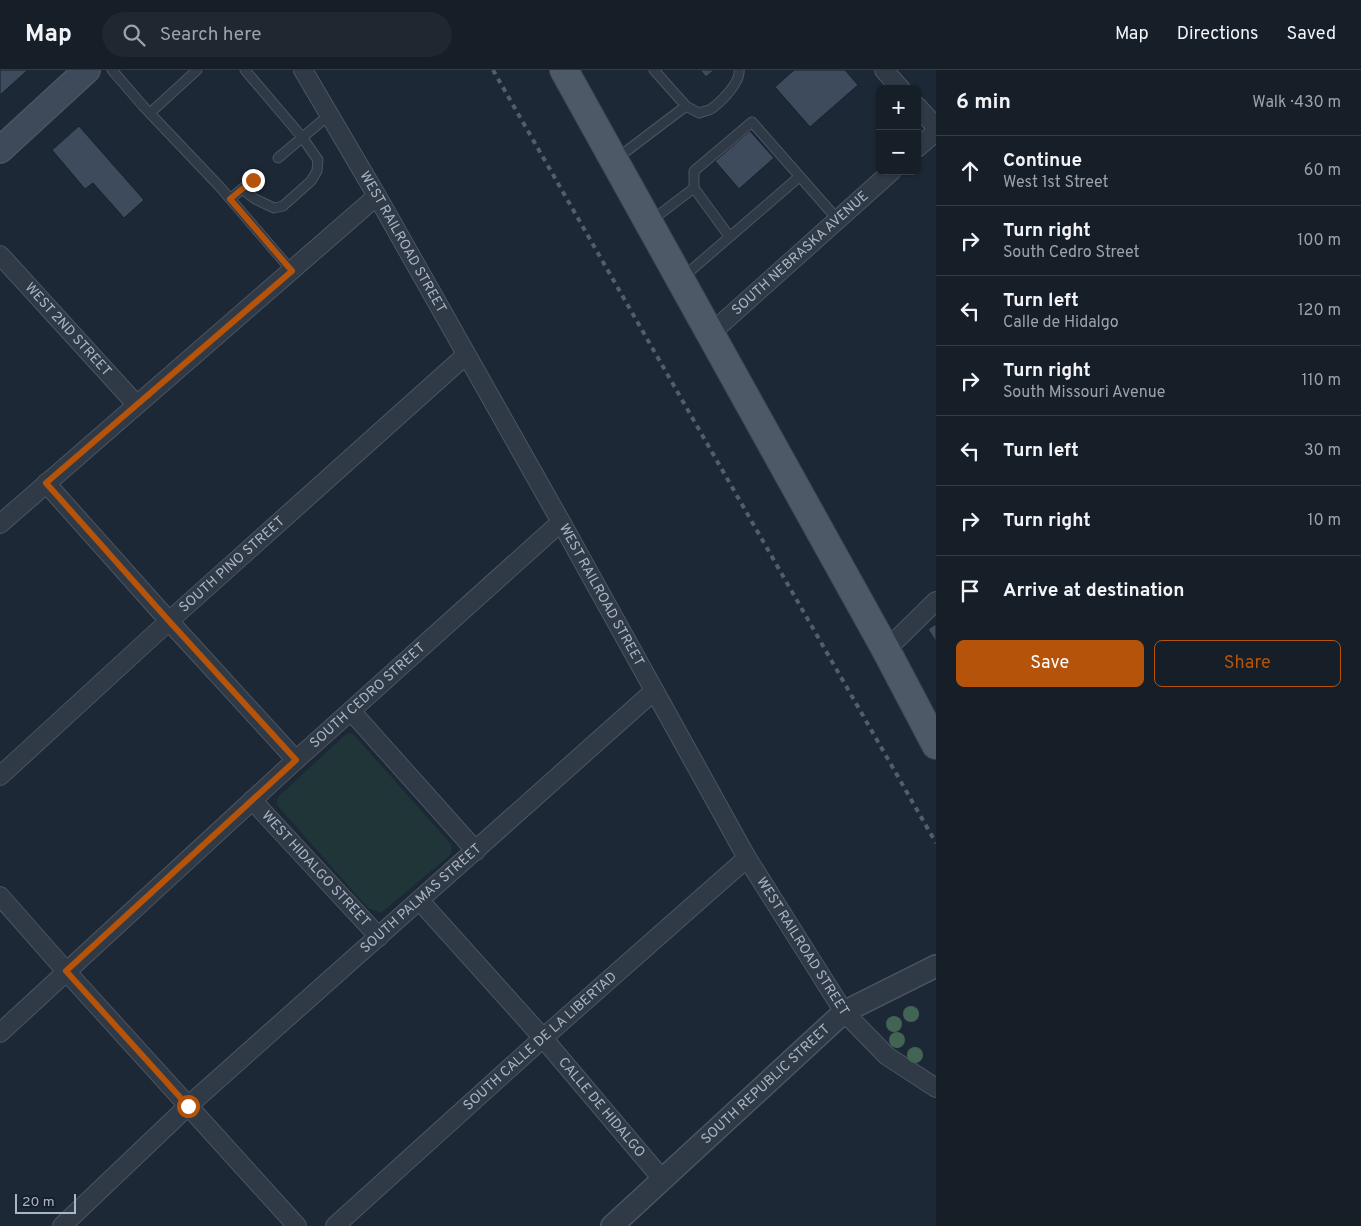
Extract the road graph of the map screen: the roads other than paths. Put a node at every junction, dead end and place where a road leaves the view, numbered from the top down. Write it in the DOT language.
graph roads {
  1 [pos="87,70"];
  2 [pos="112,70"];
  3 [pos="197,70"];
  4 [pos="245,70"];
  5 [pos="303,70"];
  6 [pos="564,70"];
  7 [pos="654,70"];
  8 [pos="739,70"];
  9 [pos="884,70"];
  10 [pos="897,85"];
  11 [pos="686,106"];
  12 [pos="921,110"];
  13 [pos="150,113"];
  14 [pos="329,115"];
  15 [pos="936,127"];
  16 [pos="936,132"];
  17 [pos="302,137"];
  18 [pos="921,145"];
  19 [pos="0,150"];
  20 [pos="278,158"];
  21 [pos="614,161"];
  22 [pos="888,175"];
  23 [pos="799,177"];
  24 [pos="253,180"];
  25 [pos="694,188"];
  26 [pos="242,189"];
  27 [pos="377,196"];
  28 [pos="230,199"];
  29 [pos="838,220"];
  30 [pos="648,223"];
  31 [pos="729,236"];
  32 [pos="0,255"];
  33 [pos="292,271"];
  34 [pos="680,280"];
  35 [pos="710,334"];
  36 [pos="466,355"];
  37 [pos="136,404"];
  38 [pos="46,483"];
  39 [pos="561,522"];
  40 [pos="0,524"];
  41 [pos="936,601"];
  42 [pos="169,621"];
  43 [pos="886,650"];
  44 [pos="654,691"];
  45 [pos="351,711"];
  46 [pos="936,745"];
  47 [pos="296,760"];
  48 [pos="0,776"];
  49 [pos="252,800"];
  50 [pos="476,851"];
  51 [pos="747,858"];
  52 [pos="0,896"];
  53 [pos="420,901"];
  54 [pos="379,937"];
  55 [pos="936,966"];
  56 [pos="66,971"];
  57 [pos="844,1012"];
  58 [pos="0,1033"];
  59 [pos="543,1038"];
  60 [pos="936,1088"];
  61 [pos="188,1106"];
  62 [pos="663,1180"];
  63 [pos="62,1226"];
  64 [pos="297,1226"];
  65 [pos="335,1226"];
  66 [pos="612,1226"];
  1 -- 19 [label="main road"];
  2 -- 13 [label="lane"];
  3 -- 13 [label="lane"];
  4 -- 17 [label="lane"];
  5 -- 14 [label="street, WEST RAILROAD STREET"];
  6 -- 21 [label="main road"];
  7 -- 11 [label="lane"];
  8 -- 11 [label="lane"];
  9 -- 10 [label="street"];
  11 -- 21 [label="lane"];
  12 -- 15 [label="street"];
  13 -- 28 [label="lane"];
  14 -- 17 [label="lane"];
  14 -- 27 [label="street, WEST RAILROAD STREET"];
  16 -- 18 [label="street"];
  17 -- 20 [label="lane"];
  17 -- 26 [label="lane"];
  21 -- 30 [label="main road"];
  22 -- 29 [label="street, SOUTH NEBRASKA AVENUE"];
  23 -- 25 [label="lane"];
  23 -- 29 [label="lane"];
  23 -- 31 [label="lane"];
  24 -- 26 [label="lane"];
  25 -- 30 [label="lane"];
  25 -- 31 [label="lane"];
  26 -- 28 [label="lane"];
  27 -- 33 [label="street"];
  27 -- 36 [label="street, WEST RAILROAD STREET"];
  28 -- 33 [label="lane"];
  29 -- 35 [label="street, SOUTH NEBRASKA AVENUE"];
  30 -- 34 [label="main road"];
  31 -- 34 [label="lane"];
  32 -- 37 [label="street, WEST 2ND STREET"];
  33 -- 37 [label="street"];
  34 -- 35 [label="main road"];
  35 -- 43 [label="main road"];
  36 -- 39 [label="street, WEST RAILROAD STREET"];
  36 -- 42 [label="street, SOUTH PINO STREET"];
  37 -- 38 [label="street"];
  38 -- 40 [label="street"];
  38 -- 42 [label="street"];
  39 -- 44 [label="street, WEST RAILROAD STREET"];
  39 -- 45 [label="street, SOUTH CEDRO STREET"];
  41 -- 43 [label="street"];
  42 -- 47 [label="street"];
  42 -- 48 [label="street, SOUTH PINO STREET"];
  43 -- 46 [label="main road"];
  44 -- 50 [label="street, SOUTH PALMAS STREET"];
  44 -- 51 [label="street, WEST RAILROAD STREET"];
  45 -- 47 [label="street, SOUTH CEDRO STREET"];
  45 -- 50 [label="street"];
  47 -- 49 [label="street, SOUTH CEDRO STREET"];
  49 -- 54 [label="street, WEST HIDALGO STREET"];
  49 -- 56 [label="street, SOUTH CEDRO STREET"];
  50 -- 53 [label="street, SOUTH PALMAS STREET"];
  51 -- 57 [label="street, WEST RAILROAD STREET"];
  51 -- 59 [label="street, SOUTH CALLE DE LA LIBERTAD"];
  52 -- 56 [label="street"];
  53 -- 54 [label="street, SOUTH PALMAS STREET"];
  53 -- 59 [label="street, CALLE DE HIDALGO"];
  54 -- 61 [label="street, SOUTH PALMAS STREET"];
  55 -- 57 [label="street, SOUTH REPUBLIC STREET"];
  56 -- 58 [label="street, SOUTH CEDRO STREET"];
  56 -- 61 [label="street"];
  57 -- 60 [label="street, WEST RAILROAD STREET"];
  57 -- 62 [label="street, SOUTH REPUBLIC STREET"];
  59 -- 62 [label="street, CALLE DE HIDALGO"];
  59 -- 65 [label="street, SOUTH CALLE DE LA LIBERTAD"];
  61 -- 63 [label="street, SOUTH PALMAS STREET"];
  61 -- 64 [label="street"];
  62 -- 66 [label="street, SOUTH REPUBLIC STREET"];
}
